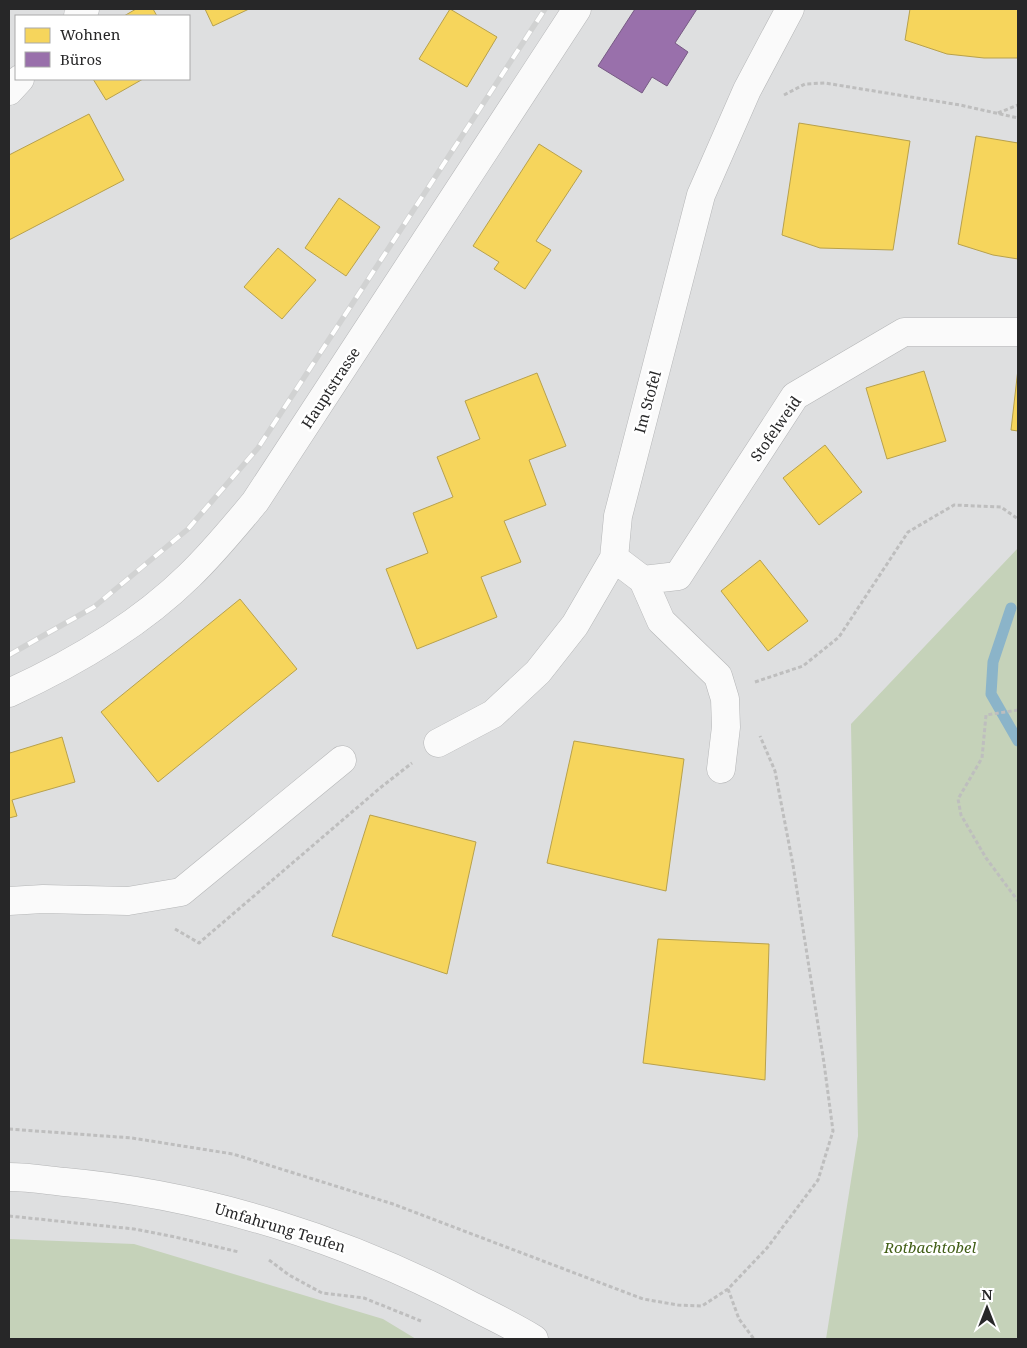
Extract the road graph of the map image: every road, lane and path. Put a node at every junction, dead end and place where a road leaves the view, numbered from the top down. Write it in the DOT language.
graph roads {
  1 [pos="577,9"];
  2 [pos="790,9"];
  3 [pos="19,80"];
  4 [pos="9,91"];
  5 [pos="740,105"];
  6 [pos="1018,105"];
  7 [pos="997,113"];
  8 [pos="1018,118"];
  9 [pos="1018,332"];
  10 [pos="1018,519"];
  11 [pos="614,558"];
  12 [pos="643,580"];
  13 [pos="722,687"];
  14 [pos="9,693"];
  15 [pos="1018,710"];
  16 [pos="438,743"];
  17 [pos="342,760"];
  18 [pos="721,769"];
  19 [pos="9,901"];
  20 [pos="128,901"];
  21 [pos="1018,901"];
  22 [pos="9,1129"];
  23 [pos="9,1177"];
  24 [pos="9,1216"];
  25 [pos="240,1252"];
  26 [pos="268,1259"];
  27 [pos="728,1289"];
  28 [pos="424,1323"];
  29 [pos="534,1339"];
  30 [pos="754,1339"];
  1 -- 14 [label="street, Hauptstrasse"];
  2 -- 5 [label="street, Im Stofel"];
  3 -- 4 [label="street"];
  5 -- 7 [label="path"];
  5 -- 11 [label="street, Im Stofel"];
  6 -- 7 [label="path"];
  7 -- 8 [label="path"];
  9 -- 12 [label="street, Stofelweid"];
  10 -- 13 [label="path"];
  11 -- 12 [label="street"];
  11 -- 16 [label="street, Im Stofel"];
  12 -- 13 [label="street"];
  13 -- 18 [label="street"];
  13 -- 27 [label="path"];
  15 -- 21 [label="path"];
  16 -- 20 [label="path"];
  17 -- 20 [label="street"];
  19 -- 20 [label="street"];
  22 -- 27 [label="path"];
  23 -- 29 [label="street, Umfahrung Teufen"];
  24 -- 25 [label="path"];
  26 -- 28 [label="path"];
  27 -- 30 [label="path"];
}
